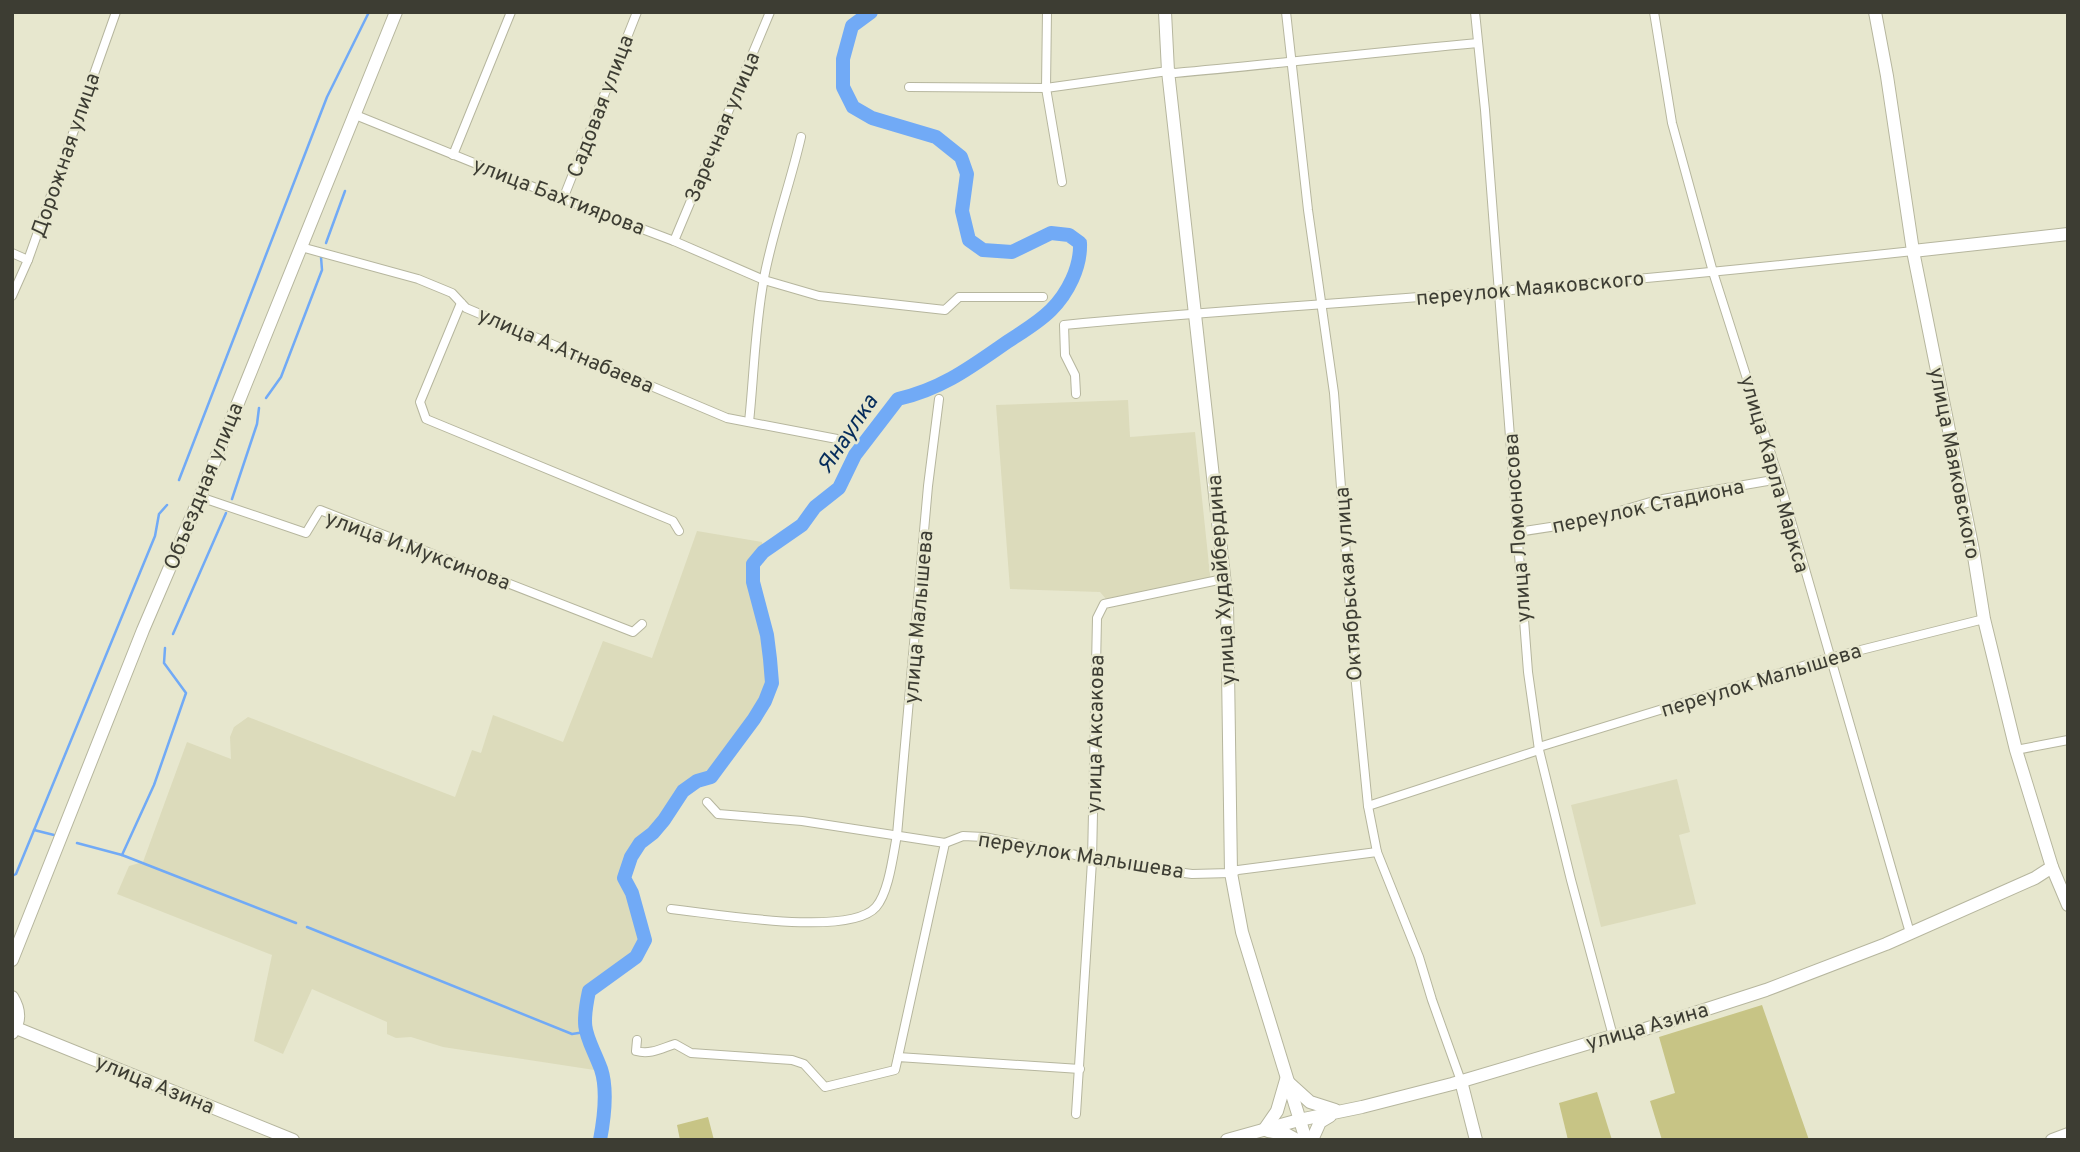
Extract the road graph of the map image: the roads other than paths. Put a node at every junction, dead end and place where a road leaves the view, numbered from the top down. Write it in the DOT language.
graph roads {
  1 [pos="116,12"];
  2 [pos="396,12"];
  3 [pos="511,12"];
  4 [pos="637,12"];
  5 [pos="770,12"];
  6 [pos="1047,12"];
  7 [pos="1165,12"];
  8 [pos="1286,12"];
  9 [pos="1475,12"];
  10 [pos="1654,12"];
  11 [pos="1875,12"];
  12 [pos="1479,43"];
  13 [pos="1290,63"];
  14 [pos="1168,71"];
  15 [pos="909,88"];
  16 [pos="1046,88"];
  17 [pos="353,114"];
  18 [pos="801,137"];
  19 [pos="453,155"];
  20 [pos="1062,181"];
  21 [pos="563,200"];
  22 [pos="2068,234"];
  23 [pos="674,241"];
  24 [pos="301,247"];
  25 [pos="1913,251"];
  26 [pos="12,253"];
  27 [pos="28,260"];
  28 [pos="1713,272"];
  29 [pos="764,280"];
  30 [pos="1497,291"];
  31 [pos="12,296"];
  32 [pos="1043,297"];
  33 [pos="461,303"];
  34 [pos="1322,304"];
  35 [pos="1195,312"];
  36 [pos="1076,394"];
  37 [pos="939,398"];
  38 [pos="749,422"];
  39 [pos="837,439"];
  40 [pos="1779,479"];
  41 [pos="200,497"];
  42 [pos="678,531"];
  43 [pos="1518,532"];
  44 [pos="1223,579"];
  45 [pos="1984,619"];
  46 [pos="642,624"];
  47 [pos="1829,658"];
  48 [pos="2068,740"];
  49 [pos="1539,748"];
  50 [pos="2016,750"];
  51 [pos="707,802"];
  52 [pos="1368,806"];
  53 [pos="897,835"];
  54 [pos="945,843"];
  55 [pos="1377,852"];
  56 [pos="1092,861"];
  57 [pos="2052,867"];
  58 [pos="1230,873"];
  59 [pos="2068,905"];
  60 [pos="671,909"];
  61 [pos="1910,933"];
  62 [pos="12,960"];
  63 [pos="12,997"];
  64 [pos="14,1030"];
  65 [pos="1613,1036"];
  66 [pos="637,1040"];
  67 [pos="898,1057"];
  68 [pos="1080,1069"];
  69 [pos="1286,1080"];
  70 [pos="1461,1081"];
  71 [pos="1339,1111"];
  72 [pos="1076,1114"];
  73 [pos="1299,1119"];
  74 [pos="1264,1130"];
  75 [pos="2068,1134"];
  76 [pos="293,1140"];
  77 [pos="1227,1140"];
  78 [pos="1297,1140"];
  79 [pos="1306,1140"];
  80 [pos="1312,1140"];
  81 [pos="1476,1140"];
  82 [pos="2052,1140"];
  1 -- 27 [label="street, Дорожная улица"];
  2 -- 17 [label="street, Объездная улица"];
  3 -- 19 [label="street"];
  4 -- 21 [label="street, Садовая улица"];
  5 -- 23 [label="street, Заречная улица"];
  6 -- 16 [label="street"];
  7 -- 14 [label="street, улица Худайбердина"];
  8 -- 13 [label="street, Октябрьская улица"];
  9 -- 12 [label="street, улица Ломоносова"];
  10 -- 28 [label="street, улица Карла Маркса"];
  11 -- 25 [label="street, улица Маяковского"];
  12 -- 13 [label="street"];
  12 -- 30 [label="street, улица Ломоносова"];
  13 -- 14 [label="street"];
  13 -- 34 [label="street, Октябрьская улица"];
  14 -- 16 [label="street"];
  14 -- 35 [label="street, улица Худайбердина"];
  15 -- 16 [label="street"];
  16 -- 20 [label="street"];
  17 -- 19 [label="street, улица Бахтиярова"];
  17 -- 24 [label="street, Объездная улица"];
  18 -- 29 [label="street"];
  19 -- 21 [label="street, улица Бахтиярова"];
  21 -- 23 [label="street, улица Бахтиярова"];
  22 -- 25 [label="street, переулок Маяковского"];
  23 -- 29 [label="street, улица Бахтиярова"];
  24 -- 33 [label="street, улица А.Атнабаева"];
  24 -- 41 [label="street, Объездная улица"];
  25 -- 28 [label="street, переулок Маяковского"];
  25 -- 45 [label="street, улица Маяковского"];
  26 -- 27 [label="street"];
  27 -- 31 [label="street, Дорожная улица"];
  28 -- 30 [label="street, переулок Маяковского"];
  28 -- 40 [label="street, улица Карла Маркса"];
  29 -- 32 [label="street, улица Бахтиярова"];
  29 -- 38 [label="street"];
  30 -- 34 [label="street, переулок Маяковского"];
  30 -- 43 [label="street, улица Ломоносова"];
  33 -- 38 [label="street, улица А.Атнабаева"];
  33 -- 42 [label="street"];
  34 -- 35 [label="street, переулок Маяковского"];
  34 -- 52 [label="street, Октябрьская улица"];
  35 -- 36 [label="street, переулок Маяковского"];
  35 -- 44 [label="street, улица Худайбердина"];
  37 -- 53 [label="street, улица Малышева"];
  38 -- 39 [label="street, улица А.Атнабаева"];
  40 -- 43 [label="street, переулок Стадиона"];
  40 -- 47 [label="street, улица Карла Маркса"];
  41 -- 46 [label="street, улица И.Муксинова"];
  41 -- 62 [label="street, Объездная улица"];
  43 -- 49 [label="street, улица Ломоносова"];
  44 -- 56 [label="street, улица Аксакова"];
  44 -- 58 [label="street, улица Худайбердина"];
  45 -- 47 [label="street, переулок Малышева"];
  45 -- 50 [label="street, улица Маяковского"];
  47 -- 49 [label="street, переулок Малышева"];
  47 -- 61 [label="street, улица Карла Маркса"];
  48 -- 50 [label="street"];
  49 -- 52 [label="street, переулок Малышева"];
  49 -- 65 [label="street, улица Ломоносова"];
  50 -- 57 [label="street, улица Маяковского"];
  51 -- 53 [label="street, переулок Малышева"];
  52 -- 55 [label="street, Октябрьская улица"];
  53 -- 54 [label="street, переулок Малышева"];
  53 -- 60 [label="street, улица Малышева"];
  54 -- 56 [label="street, переулок Малышева"];
  54 -- 67 [label="street"];
  55 -- 58 [label="street, переулок Малышева"];
  55 -- 70 [label="street, Октябрьская улица"];
  56 -- 58 [label="street, переулок Малышева"];
  56 -- 68 [label="street, улица Аксакова"];
  57 -- 59 [label="street, улица Маяковского"];
  57 -- 61 [label="street, улица Азина"];
  58 -- 69 [label="street, улица Худайбердина"];
  61 -- 65 [label="street, улица Азина"];
  63 -- 64 [label="street"];
  64 -- 76 [label="street, улица Азина"];
  65 -- 70 [label="street, улица Азина"];
  66 -- 67 [label="street"];
  67 -- 68 [label="street"];
  68 -- 72 [label="street, улица Аксакова"];
  69 -- 71 [label="street"];
  69 -- 73 [label="street, улица Худайбердина"];
  69 -- 74 [label="street"];
  70 -- 71 [label="street, улица Азина"];
  70 -- 81 [label="street, Октябрьская улица"];
  71 -- 73 [label="street, улица Азина"];
  71 -- 80 [label="street"];
  73 -- 74 [label="street, улица Азина"];
  73 -- 79 [label="street, улица Худайбердина"];
  74 -- 77 [label="street, улица Азина"];
  74 -- 78 [label="street"];
  75 -- 82 [label="street"];
}
